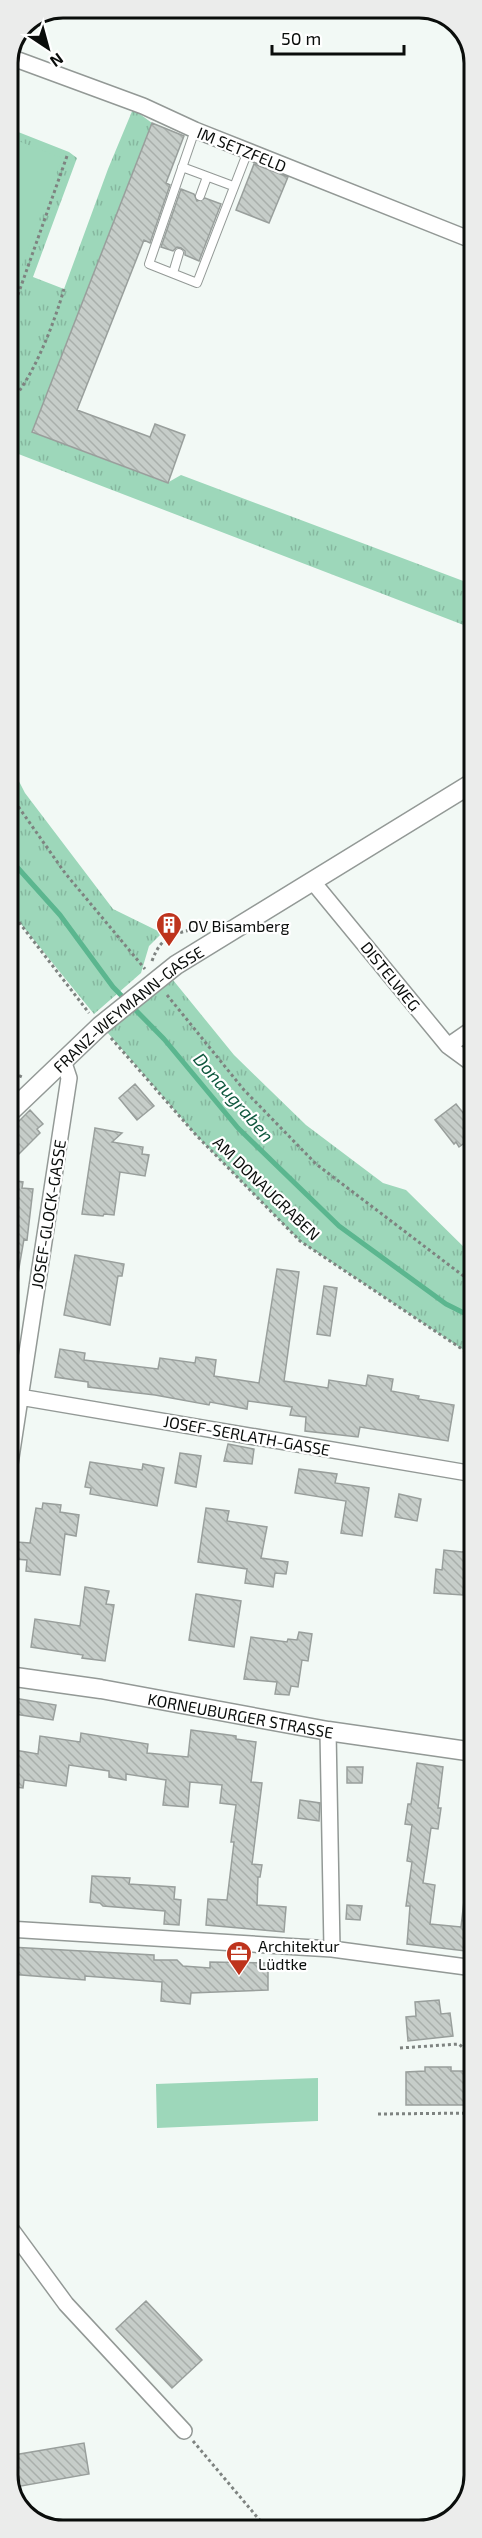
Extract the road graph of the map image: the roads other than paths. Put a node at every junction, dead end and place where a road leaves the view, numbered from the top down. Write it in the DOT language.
graph roads {
  1 [pos="18,60"];
  2 [pos="195,130"];
  3 [pos="248,151"];
  4 [pos="182,167"];
  5 [pos="207,177"];
  6 [pos="233,186"];
  7 [pos="200,196"];
  8 [pos="464,237"];
  9 [pos="178,253"];
  10 [pos="173,273"];
  11 [pos="464,788"];
  12 [pos="313,882"];
  13 [pos="464,1035"];
  14 [pos="448,1046"];
  15 [pos="464,1058"];
  16 [pos="63,1060"];
  17 [pos="18,1104"];
  18 [pos="18,1373"];
  19 [pos="18,1397"];
  20 [pos="464,1472"];
  21 [pos="18,1677"];
  22 [pos="328,1731"];
  23 [pos="464,1751"];
  24 [pos="18,1930"];
  25 [pos="332,1949"];
  26 [pos="464,1967"];
  27 [pos="18,2239"];
  28 [pos="184,2431"];
  1 -- 2 [label="street, IM SETZFELD"];
  2 -- 3 [label="street, IM SETZFELD"];
  2 -- 4 [label="lane"];
  3 -- 6 [label="lane"];
  3 -- 8 [label="street, IM SETZFELD"];
  4 -- 5 [label="lane"];
  4 -- 10 [label="lane"];
  5 -- 6 [label="lane"];
  5 -- 7 [label="lane"];
  6 -- 10 [label="lane"];
  9 -- 10 [label="lane"];
  11 -- 12 [label="street, FRANZ-WEYMANN-GASSE"];
  12 -- 14 [label="street, DISTELWEG"];
  12 -- 16 [label="street, FRANZ-WEYMANN-GASSE"];
  13 -- 14 [label="street"];
  14 -- 15 [label="street, DISTELWEG"];
  16 -- 17 [label="street, FRANZ-WEYMANN-GASSE"];
  16 -- 18 [label="street, JOSEF-GLOCK-GASSE"];
  19 -- 20 [label="street, JOSEF-SERLATH-GASSE"];
  21 -- 22 [label="street, KORNEUBURGER STRASSE"];
  22 -- 23 [label="street, KORNEUBURGER STRASSE"];
  22 -- 25 [label="street"];
  24 -- 25 [label="street"];
  25 -- 26 [label="street"];
  27 -- 28 [label="street"];
}
